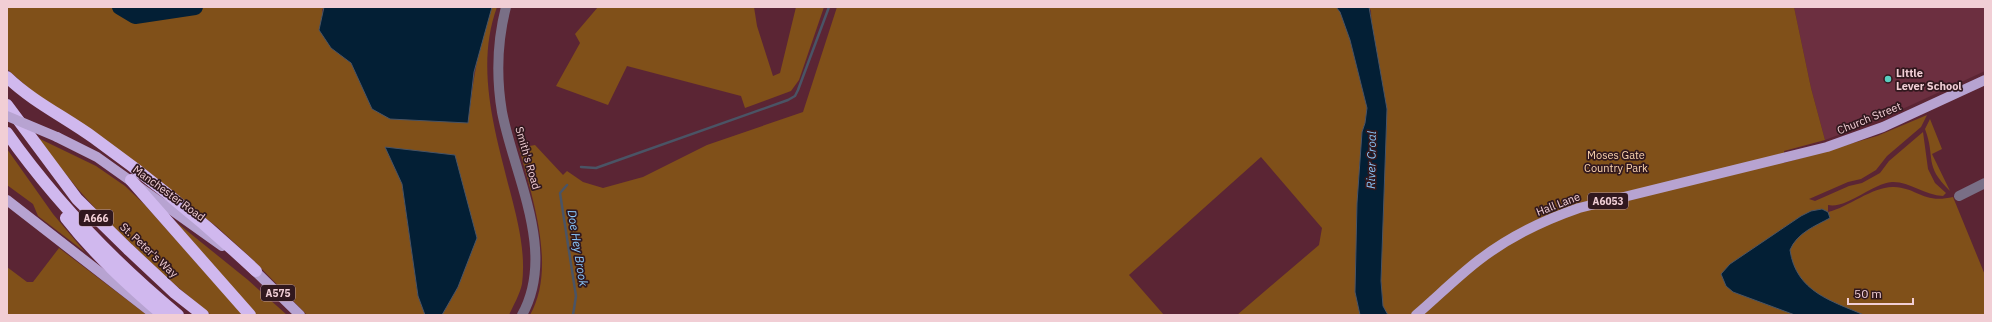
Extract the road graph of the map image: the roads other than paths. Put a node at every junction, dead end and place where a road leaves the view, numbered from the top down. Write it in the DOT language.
graph roads {
  1 [pos="506,7"];
  2 [pos="7,77"];
  3 [pos="1985,80"];
  4 [pos="7,105"];
  5 [pos="7,116"];
  6 [pos="7,133"];
  7 [pos="1827,147"];
  8 [pos="26,160"];
  9 [pos="131,180"];
  10 [pos="1985,183"];
  11 [pos="1959,196"];
  12 [pos="7,200"];
  13 [pos="256,271"];
  14 [pos="154,315"];
  15 [pos="163,315"];
  16 [pos="178,315"];
  17 [pos="203,315"];
  18 [pos="250,315"];
  19 [pos="300,315"];
  20 [pos="522,315"];
  21 [pos="1416,315"];
  1 -- 20 [label="street, Smith's Road"];
  2 -- 13 [label="highway"];
  3 -- 7 [label="main road, Church Street / A6053"];
  4 -- 17 [label="highway, St. Peter's Way / A666"];
  5 -- 9 [label="main road, Manchester Road, bridge"];
  6 -- 8 [label="highway, A666"];
  7 -- 21 [label="main road, Hall Lane / A6053"];
  8 -- 15 [label="highway"];
  8 -- 16 [label="highway, A666"];
  9 -- 13 [label="main road, Manchester Road"];
  9 -- 18 [label="highway"];
  10 -- 11 [label="street"];
  12 -- 14 [label="main road"];
  13 -- 19 [label="main road, Manchester Road / A575"];
}
